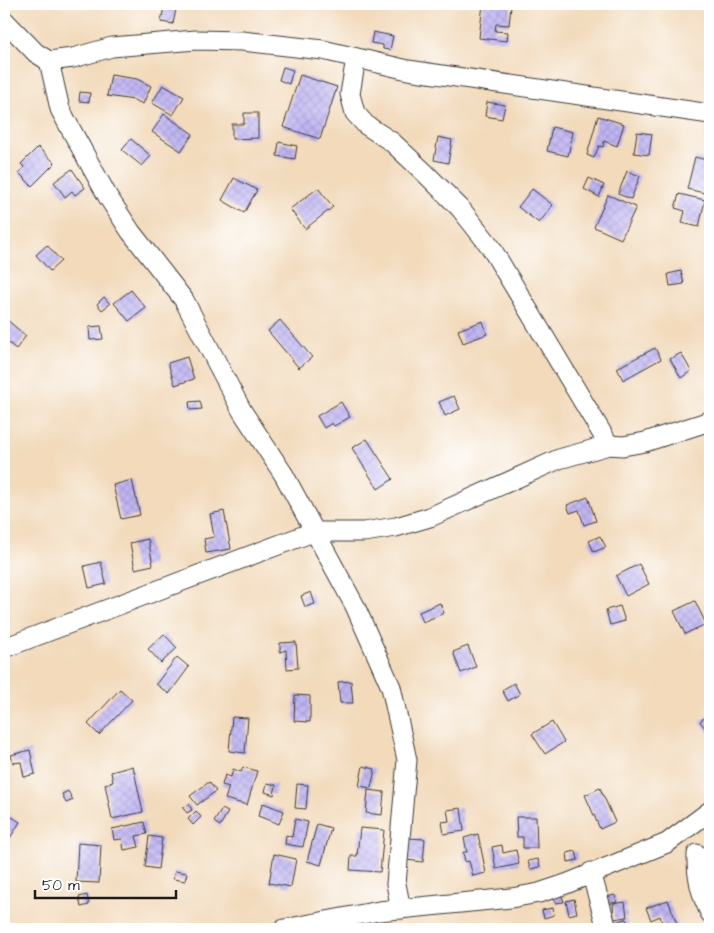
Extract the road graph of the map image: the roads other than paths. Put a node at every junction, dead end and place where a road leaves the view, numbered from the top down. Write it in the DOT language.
graph roads {
  1 [pos="4,20"];
  2 [pos="356,58"];
  3 [pos="49,61"];
  4 [pos="710,114"];
  5 [pos="710,421"];
  6 [pos="608,445"];
  7 [pos="313,532"];
  8 [pos="4,648"];
  9 [pos="710,811"];
  10 [pos="678,836"];
  11 [pos="704,857"];
  12 [pos="591,872"];
  13 [pos="400,910"];
  14 [pos="710,913"];
  15 [pos="284,929"];
  16 [pos="607,929"];
  1 -- 3 [label="street"];
  2 -- 3 [label="street"];
  2 -- 4 [label="street"];
  2 -- 6 [label="street"];
  3 -- 7 [label="street"];
  5 -- 6 [label="street"];
  6 -- 7 [label="street"];
  7 -- 8 [label="street"];
  7 -- 13 [label="street"];
  9 -- 10 [label="street"];
  10 -- 11 [label="street"];
  10 -- 12 [label="street"];
  11 -- 14 [label="street"];
  12 -- 13 [label="street"];
  12 -- 16 [label="street"];
  13 -- 15 [label="street"];
}
